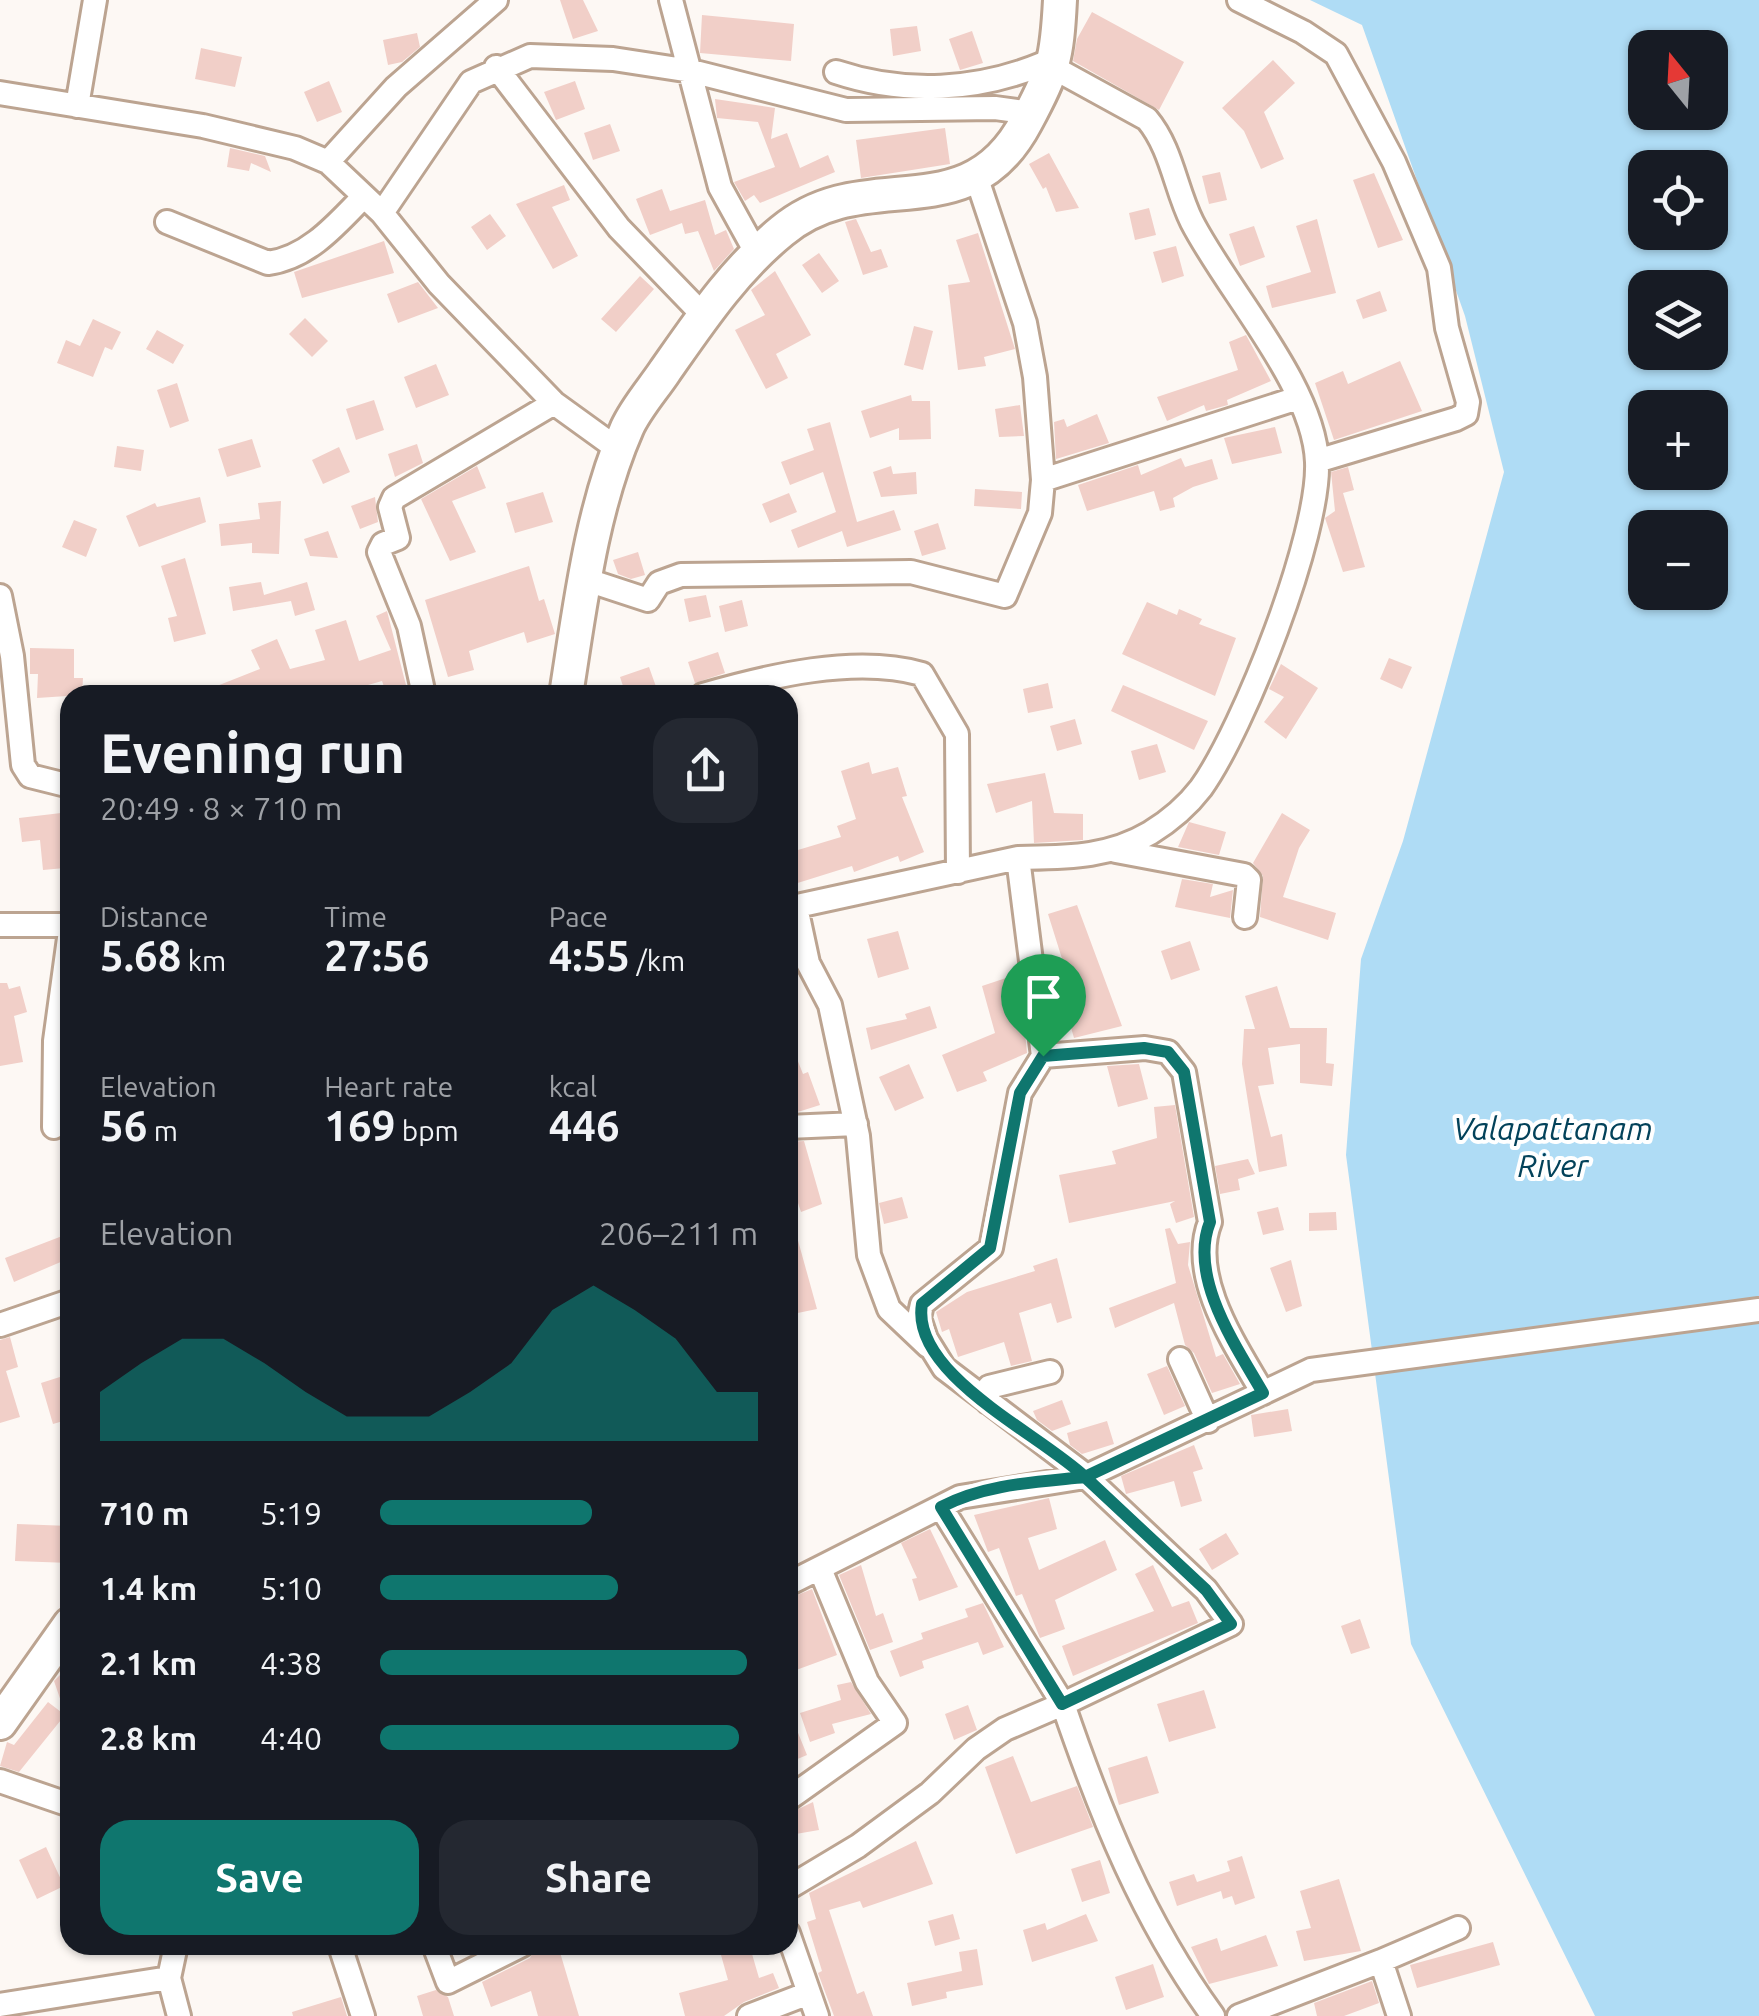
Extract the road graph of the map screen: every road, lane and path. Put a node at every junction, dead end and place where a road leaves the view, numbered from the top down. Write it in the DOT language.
graph roads {
  1 [pos="95,0"];
  2 [pos="496,0"];
  3 [pos="670,0"];
  4 [pos="1060,0"];
  5 [pos="1239,0"];
  6 [pos="1055,66"];
  7 [pos="496,67"];
  8 [pos="691,71"];
  9 [pos="836,72"];
  10 [pos="0,93"];
  11 [pos="76,106"];
  12 [pos="1031,113"];
  13 [pos="328,162"];
  14 [pos="976,179"];
  15 [pos="364,196"];
  16 [pos="382,213"];
  17 [pos="167,222"];
  18 [pos="756,254"];
  19 [pos="704,316"];
  20 [pos="1298,398"];
  21 [pos="554,404"];
  22 [pos="619,450"];
  23 [pos="1317,461"];
  24 [pos="1043,480"];
  25 [pos="584,579"];
  26 [pos="0,596"];
  27 [pos="422,685"];
  28 [pos="568,685"];
  29 [pos="737,685"];
  30 [pos="60,784"];
  31 [pos="1116,850"];
  32 [pos="1018,858"];
  33 [pos="958,872"];
  34 [pos="798,906"];
  35 [pos="1245,916"];
  36 [pos="0,925"];
  37 [pos="60,928"];
  38 [pos="798,928"];
  39 [pos="60,1003"];
  40 [pos="1043,1056"];
  41 [pos="856,1124"];
  42 [pos="54,1127"];
  43 [pos="798,1127"];
  44 [pos="60,1304"];
  45 [pos="1759,1310"];
  46 [pos="0,1324"];
  47 [pos="932,1349"];
  48 [pos="1180,1359"];
  49 [pos="1050,1372"];
  50 [pos="1263,1393"];
  51 [pos="988,1402"];
  52 [pos="1208,1420"];
  53 [pos="1085,1477"];
  54 [pos="941,1507"];
  55 [pos="820,1569"];
  56 [pos="798,1579"];
  57 [pos="60,1638"];
  58 [pos="1062,1704"];
  59 [pos="0,1723"];
  60 [pos="0,1781"];
  61 [pos="798,1792"];
  62 [pos="60,1801"];
  63 [pos="798,1882"];
  64 [pos="1458,1928"];
  65 [pos="174,1955"];
  66 [pos="343,1955"];
  67 [pos="438,1955"];
  68 [pos="502,1955"];
  69 [pos="796,1955"];
  70 [pos="1381,1961"];
  71 [pos="169,1978"];
  72 [pos="809,1993"];
  73 [pos="0,2005"];
  74 [pos="179,2016"];
  75 [pos="363,2016"];
  76 [pos="749,2016"];
  77 [pos="817,2016"];
  78 [pos="1213,2016"];
  79 [pos="1239,2016"];
  80 [pos="1399,2016"];
  1 -- 11 [label="street"];
  2 -- 13 [label="street"];
  3 -- 8 [label="street"];
  4 -- 6 [label="main road"];
  5 -- 23 [label="street"];
  6 -- 9 [label="street"];
  6 -- 12 [label="main road"];
  6 -- 20 [label="street"];
  7 -- 8 [label="street"];
  7 -- 16 [label="street"];
  7 -- 19 [label="street"];
  8 -- 12 [label="street"];
  8 -- 18 [label="street"];
  10 -- 11 [label="street"];
  11 -- 13 [label="street"];
  12 -- 14 [label="main road"];
  13 -- 15 [label="street"];
  14 -- 18 [label="main road"];
  14 -- 24 [label="street"];
  15 -- 16 [label="street"];
  15 -- 17 [label="street"];
  16 -- 21 [label="street"];
  18 -- 19 [label="main road"];
  19 -- 22 [label="main road"];
  20 -- 23 [label="street"];
  20 -- 24 [label="street"];
  21 -- 22 [label="street"];
  21 -- 27 [label="street"];
  22 -- 25 [label="main road"];
  23 -- 31 [label="street"];
  24 -- 25 [label="street"];
  25 -- 28 [label="main road"];
  26 -- 30 [label="street"];
  29 -- 33 [label="street"];
  31 -- 32 [label="street"];
  31 -- 35 [label="street"];
  32 -- 33 [label="street"];
  32 -- 40 [label="street"];
  33 -- 34 [label="street"];
  36 -- 37 [label="street"];
  38 -- 41 [label="street"];
  39 -- 42 [label="street"];
  40 -- 47 [label="street"];
  40 -- 50 [label="street"];
  41 -- 43 [label="street"];
  41 -- 47 [label="street"];
  44 -- 46 [label="street"];
  45 -- 50 [label="street"];
  47 -- 51 [label="street"];
  48 -- 52 [label="street"];
  49 -- 51 [label="street"];
  50 -- 52 [label="street"];
  51 -- 53 [label="street"];
  52 -- 53 [label="street"];
  53 -- 54 [label="street"];
  53 -- 58 [label="street"];
  54 -- 55 [label="street"];
  54 -- 58 [label="street"];
  55 -- 56 [label="street"];
  55 -- 61 [label="street"];
  57 -- 59 [label="main road"];
  58 -- 63 [label="street"];
  58 -- 78 [label="street"];
  60 -- 62 [label="street"];
  64 -- 70 [label="street"];
  65 -- 71 [label="street"];
  66 -- 75 [label="street"];
  67 -- 68 [label="street"];
  69 -- 72 [label="street"];
  70 -- 79 [label="street"];
  70 -- 80 [label="street"];
  71 -- 73 [label="street"];
  71 -- 74 [label="street"];
  72 -- 76 [label="street"];
  72 -- 77 [label="street"];
}
